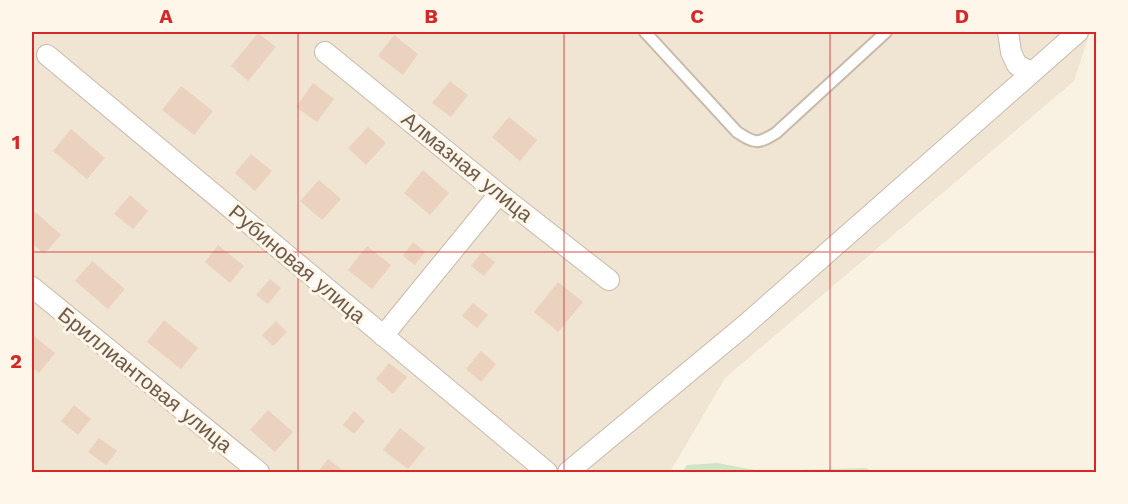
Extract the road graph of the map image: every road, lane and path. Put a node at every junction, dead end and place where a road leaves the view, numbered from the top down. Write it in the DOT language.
graph roads {
  1 [pos="645,32"];
  2 [pos="886,32"];
  3 [pos="1008,32"];
  4 [pos="1078,32"];
  5 [pos="326,52"];
  6 [pos="47,55"];
  7 [pos="1032,72"];
  8 [pos="499,194"];
  9 [pos="609,280"];
  10 [pos="32,287"];
  11 [pos="383,336"];
  12 [pos="259,472"];
  13 [pos="547,472"];
  14 [pos="568,472"];
  1 -- 2 [label="lane"];
  3 -- 7 [label="street"];
  4 -- 7 [label="street"];
  5 -- 8 [label="street, Алмазная улица"];
  6 -- 11 [label="street, Рубиновая улица"];
  7 -- 14 [label="street"];
  8 -- 9 [label="street, Алмазная улица"];
  8 -- 11 [label="street"];
  10 -- 12 [label="street, Бриллиантовая улица"];
  11 -- 13 [label="street, Рубиновая улица"];
}
